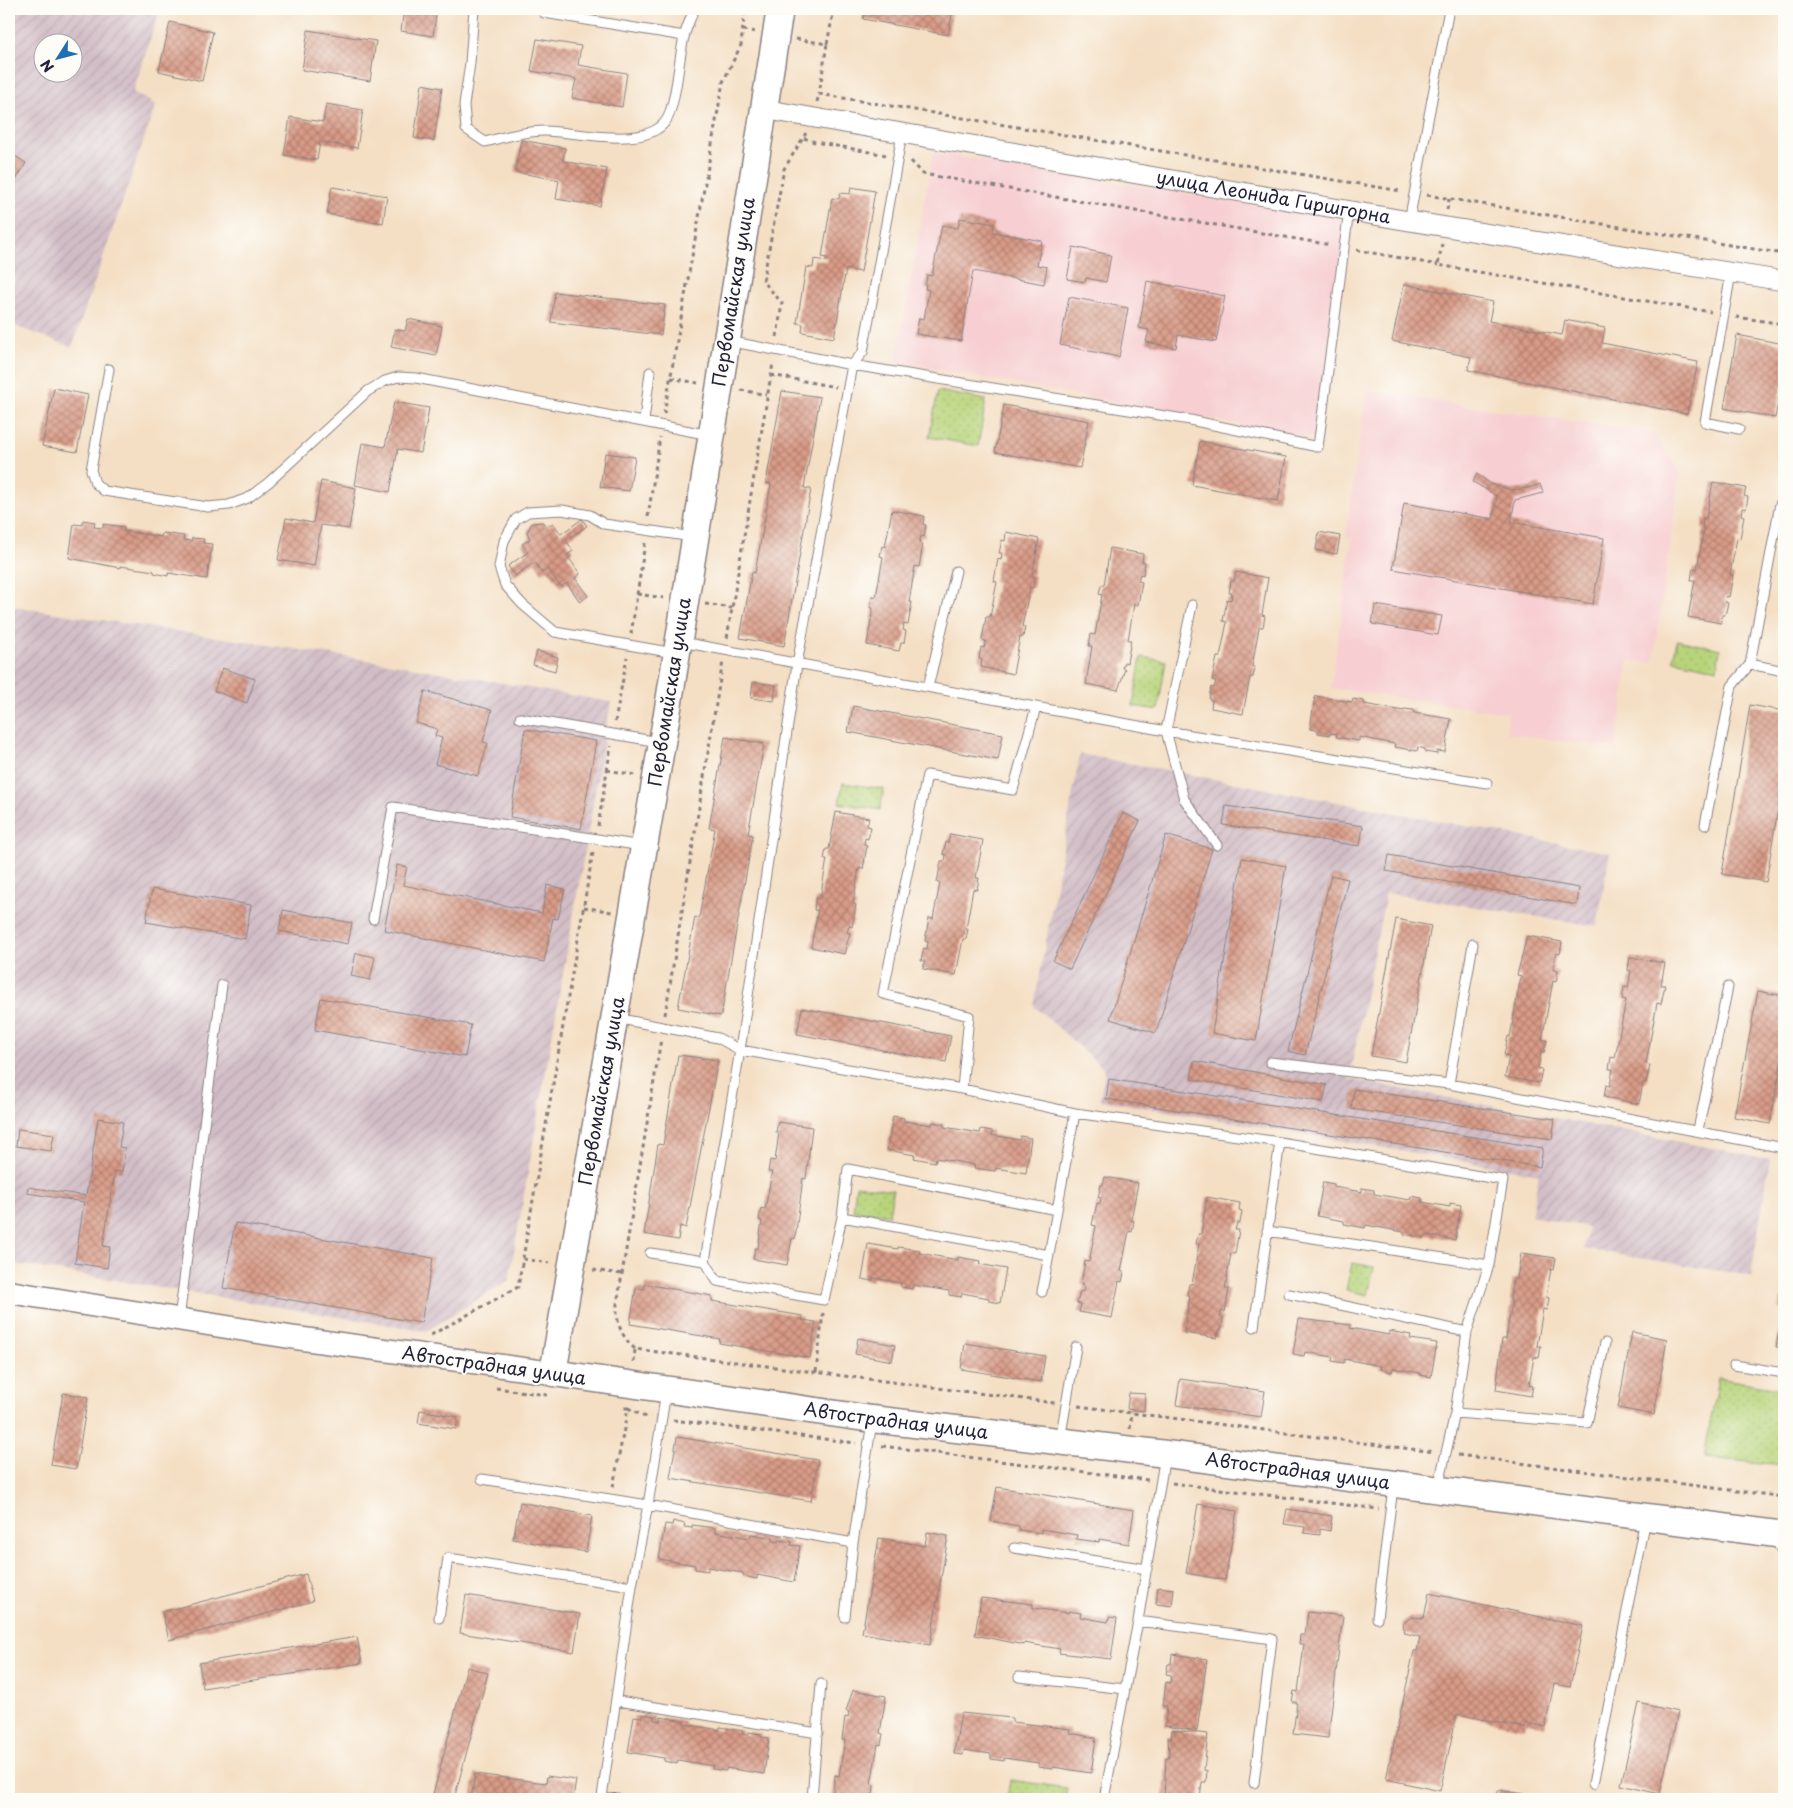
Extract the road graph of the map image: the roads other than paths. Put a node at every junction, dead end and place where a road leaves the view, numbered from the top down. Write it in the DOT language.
graph roads {
  1 [pos="474,9"];
  2 [pos="694,9"];
  3 [pos="780,9"];
  4 [pos="1448,9"];
  5 [pos="544,13"];
  6 [pos="684,36"];
  7 [pos="763,109"];
  8 [pos="902,134"];
  9 [pos="1348,210"];
  10 [pos="1409,221"];
  11 [pos="1731,273"];
  12 [pos="1784,281"];
  13 [pos="725,340"];
  14 [pos="852,365"];
  15 [pos="109,368"];
  16 [pos="650,372"];
  17 [pos="644,421"];
  18 [pos="1739,429"];
  19 [pos="711,435"];
  20 [pos="1780,504"];
  21 [pos="695,537"];
  22 [pos="956,571"];
  23 [pos="1192,605"];
  24 [pos="677,647"];
  25 [pos="797,664"];
  26 [pos="1750,664"];
  27 [pos="1784,670"];
  28 [pos="928,687"];
  29 [pos="1036,707"];
  30 [pos="520,718"];
  31 [pos="1166,731"];
  32 [pos="662,742"];
  33 [pos="1487,783"];
  34 [pos="1705,825"];
  35 [pos="1217,845"];
  36 [pos="644,847"];
  37 [pos="373,919"];
  38 [pos="1473,944"];
  39 [pos="222,985"];
  40 [pos="1728,988"];
  41 [pos="616,1018"];
  42 [pos="740,1050"];
  43 [pos="1270,1062"];
  44 [pos="1450,1084"];
  45 [pos="962,1089"];
  46 [pos="1075,1113"];
  47 [pos="1698,1130"];
  48 [pos="1280,1142"];
  49 [pos="1784,1148"];
  50 [pos="1057,1210"];
  51 [pos="842,1217"];
  52 [pos="1267,1231"];
  53 [pos="650,1253"];
  54 [pos="1049,1255"];
  55 [pos="705,1261"];
  56 [pos="1489,1265"];
  57 [pos="9,1292"];
  58 [pos="1042,1292"];
  59 [pos="1289,1294"];
  60 [pos="178,1319"];
  61 [pos="1254,1327"];
  62 [pos="1466,1332"];
  63 [pos="1605,1343"];
  64 [pos="1076,1347"];
  65 [pos="1734,1365"];
  66 [pos="1784,1373"];
  67 [pos="551,1385"];
  68 [pos="666,1391"];
  69 [pos="1455,1413"];
  70 [pos="872,1419"];
  71 [pos="1060,1442"];
  72 [pos="1166,1454"];
  73 [pos="482,1479"];
  74 [pos="1394,1484"];
  75 [pos="1438,1490"];
  76 [pos="648,1505"];
  77 [pos="1646,1516"];
  78 [pos="1780,1541"];
  79 [pos="853,1543"];
  80 [pos="1014,1548"];
  81 [pos="1147,1569"];
  82 [pos="632,1586"];
  83 [pos="845,1617"];
  84 [pos="439,1618"];
  85 [pos="1378,1618"];
  86 [pos="1138,1621"];
  87 [pos="1019,1677"];
  88 [pos="821,1684"];
  89 [pos="1125,1689"];
  90 [pos="618,1701"];
  91 [pos="818,1733"];
  92 [pos="1254,1783"];
  93 [pos="1593,1784"];
  94 [pos="619,1799"];
  95 [pos="812,1799"];
  96 [pos="1104,1799"];
  1 -- 6 [label="lane"];
  2 -- 6 [label="lane"];
  3 -- 7 [label="main road, Первомайская улица"];
  4 -- 10 [label="lane"];
  5 -- 6 [label="lane"];
  7 -- 8 [label="street, улица Леонида Гиршгорна"];
  7 -- 13 [label="main road, Первомайская улица"];
  8 -- 9 [label="street, улица Леонида Гиршгорна"];
  8 -- 14 [label="lane"];
  9 -- 10 [label="street, улица Леонида Гиршгорна"];
  9 -- 14 [label="lane"];
  10 -- 11 [label="street, улица Леонида Гиршгорна"];
  11 -- 12 [label="street, улица Леонида Гиршгорна"];
  11 -- 18 [label="lane"];
  13 -- 14 [label="lane"];
  13 -- 19 [label="main road, Первомайская улица"];
  14 -- 25 [label="lane"];
  15 -- 17 [label="lane"];
  16 -- 17 [label="lane"];
  17 -- 19 [label="lane"];
  19 -- 21 [label="main road, Первомайская улица"];
  20 -- 26 [label="lane"];
  21 -- 24 [label="main road, Первомайская улица"];
  21 -- 24 [label="lane"];
  22 -- 28 [label="lane"];
  23 -- 31 [label="lane"];
  24 -- 25 [label="lane"];
  24 -- 32 [label="main road, Первомайская улица"];
  25 -- 28 [label="lane"];
  25 -- 42 [label="lane"];
  26 -- 27 [label="lane"];
  26 -- 34 [label="lane"];
  28 -- 29 [label="lane"];
  29 -- 31 [label="lane"];
  29 -- 45 [label="lane"];
  30 -- 32 [label="lane"];
  31 -- 33 [label="lane"];
  31 -- 35 [label="lane"];
  32 -- 36 [label="main road, Первомайская улица"];
  36 -- 37 [label="lane"];
  36 -- 41 [label="main road, Первомайская улица"];
  38 -- 44 [label="lane"];
  39 -- 60 [label="lane"];
  40 -- 47 [label="lane"];
  41 -- 42 [label="lane"];
  41 -- 67 [label="main road, Первомайская улица"];
  42 -- 45 [label="lane"];
  42 -- 55 [label="lane"];
  43 -- 44 [label="lane"];
  44 -- 47 [label="lane"];
  45 -- 46 [label="lane"];
  46 -- 48 [label="lane"];
  46 -- 50 [label="lane"];
  47 -- 49 [label="lane"];
  48 -- 52 [label="lane"];
  48 -- 56 [label="lane"];
  50 -- 51 [label="lane"];
  50 -- 54 [label="lane"];
  51 -- 54 [label="lane"];
  51 -- 55 [label="lane"];
  52 -- 56 [label="lane"];
  52 -- 61 [label="lane"];
  53 -- 55 [label="lane"];
  54 -- 58 [label="lane"];
  56 -- 62 [label="lane"];
  57 -- 60 [label="street, Автострадная улица"];
  59 -- 62 [label="lane"];
  60 -- 67 [label="street, Автострадная улица"];
  62 -- 69 [label="lane"];
  63 -- 69 [label="lane"];
  64 -- 71 [label="lane"];
  65 -- 66 [label="lane"];
  67 -- 68 [label="main road, Автострадная улица"];
  68 -- 70 [label="main road, Автострадная улица"];
  68 -- 76 [label="lane"];
  69 -- 75 [label="lane"];
  70 -- 71 [label="main road, Автострадная улица"];
  70 -- 79 [label="lane"];
  71 -- 72 [label="main road, Автострадная улица"];
  72 -- 74 [label="main road, Автострадная улица"];
  72 -- 81 [label="lane"];
  73 -- 76 [label="lane"];
  74 -- 75 [label="main road, Автострадная улица"];
  74 -- 85 [label="lane"];
  75 -- 77 [label="main road, Автострадная улица"];
  76 -- 79 [label="lane"];
  76 -- 82 [label="lane"];
  77 -- 78 [label="main road, Автострадная улица"];
  77 -- 93 [label="lane"];
  79 -- 83 [label="lane"];
  80 -- 81 [label="lane"];
  81 -- 86 [label="lane"];
  82 -- 84 [label="lane"];
  82 -- 90 [label="lane"];
  86 -- 89 [label="lane"];
  86 -- 92 [label="lane"];
  87 -- 89 [label="lane"];
  88 -- 91 [label="lane"];
  89 -- 96 [label="lane"];
  90 -- 91 [label="lane"];
  90 -- 94 [label="lane"];
  91 -- 95 [label="lane"];
}
